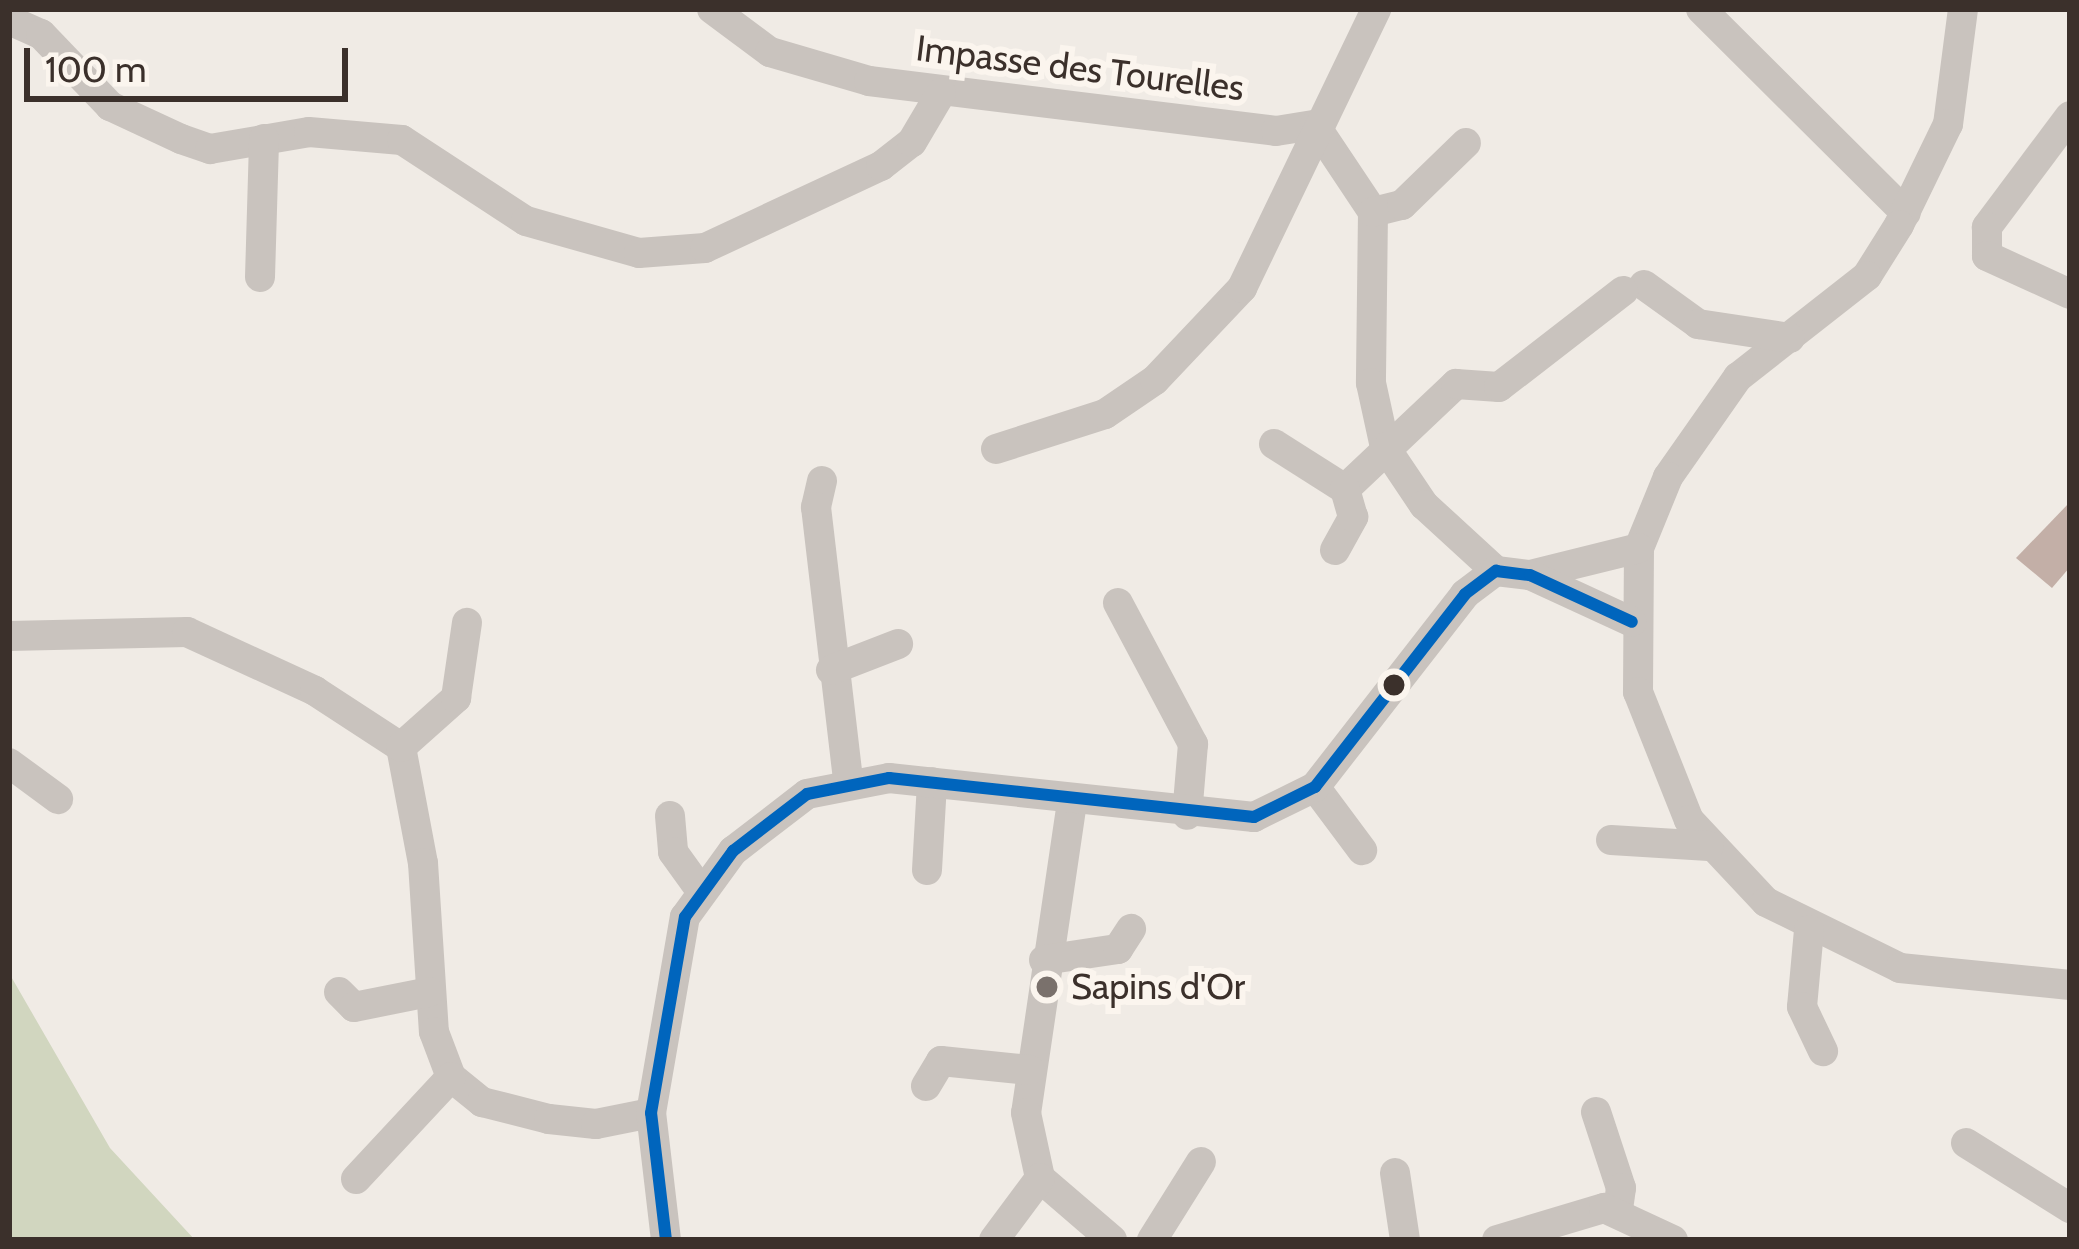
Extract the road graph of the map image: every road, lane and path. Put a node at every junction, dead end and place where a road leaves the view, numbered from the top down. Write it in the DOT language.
graph roads {
  1 [pos="712,9"];
  2 [pos="1376,9"];
  3 [pos="1701,9"];
  4 [pos="1963,9"];
  5 [pos="9,20"];
  6 [pos="941,93"];
  7 [pos="2070,116"];
  8 [pos="1315,124"];
  9 [pos="264,140"];
  10 [pos="1466,142"];
  11 [pos="1373,212"];
  12 [pos="1906,213"];
  13 [pos="260,277"];
  14 [pos="2070,294"];
  15 [pos="1790,338"];
  16 [pos="1274,444"];
  17 [pos="1385,447"];
  18 [pos="996,448"];
  19 [pos="822,481"];
  20 [pos="1345,489"];
  21 [pos="1639,548"];
  22 [pos="1335,550"];
  23 [pos="1496,572"];
  24 [pos="1530,574"];
  25 [pos="1118,603"];
  26 [pos="1633,622"];
  27 [pos="466,623"];
  28 [pos="9,635"];
  29 [pos="898,644"];
  30 [pos="831,670"];
  31 [pos="401,746"];
  32 [pos="9,763"];
  33 [pos="848,780"];
  34 [pos="932,782"];
  35 [pos="1315,787"];
  36 [pos="58,799"];
  37 [pos="1072,802"];
  38 [pos="1187,814"];
  39 [pos="670,816"];
  40 [pos="1611,840"];
  41 [pos="1709,846"];
  42 [pos="1362,850"];
  43 [pos="927,870"];
  44 [pos="699,888"];
  45 [pos="1131,929"];
  46 [pos="1809,930"];
  47 [pos="1044,960"];
  48 [pos="2070,985"];
  49 [pos="339,992"];
  50 [pos="429,992"];
  51 [pos="1823,1051"];
  52 [pos="1030,1070"];
  53 [pos="451,1077"];
  54 [pos="926,1086"];
  55 [pos="1597,1112"];
  56 [pos="651,1113"];
  57 [pos="1966,1142"];
  58 [pos="1201,1162"];
  59 [pos="1395,1173"];
  60 [pos="1040,1178"];
  61 [pos="356,1179"];
  62 [pos="2070,1208"];
  63 [pos="1618,1209"];
  64 [pos="666,1240"];
  65 [pos="994,1240"];
  66 [pos="1112,1240"];
  67 [pos="1152,1240"];
  68 [pos="1405,1240"];
  69 [pos="1497,1240"];
  70 [pos="1672,1240"];
  1 -- 6 [label="street, Impasse des Tourelles"];
  2 -- 8 [label="street"];
  3 -- 12 [label="street"];
  4 -- 12 [label="street"];
  5 -- 9 [label="street"];
  6 -- 8 [label="street, Impasse des Tourelles"];
  6 -- 9 [label="street"];
  7 -- 14 [label="street"];
  8 -- 11 [label="street"];
  8 -- 18 [label="street"];
  9 -- 13 [label="street"];
  10 -- 11 [label="street"];
  11 -- 17 [label="street"];
  12 -- 15 [label="street"];
  15 -- 17 [label="street"];
  15 -- 21 [label="street"];
  16 -- 20 [label="street"];
  17 -- 20 [label="street"];
  17 -- 23 [label="street"];
  19 -- 30 [label="street"];
  20 -- 22 [label="street"];
  21 -- 24 [label="street"];
  21 -- 26 [label="street"];
  23 -- 24 [label="street"];
  23 -- 35 [label="street"];
  24 -- 26 [label="street"];
  25 -- 38 [label="street"];
  26 -- 41 [label="street"];
  27 -- 31 [label="street"];
  28 -- 31 [label="street"];
  29 -- 30 [label="street"];
  30 -- 33 [label="street"];
  31 -- 50 [label="street"];
  32 -- 36 [label="street"];
  33 -- 34 [label="street"];
  33 -- 44 [label="street"];
  34 -- 37 [label="street"];
  34 -- 43 [label="street"];
  35 -- 38 [label="street"];
  35 -- 42 [label="street"];
  37 -- 38 [label="street"];
  37 -- 47 [label="street"];
  39 -- 44 [label="street"];
  40 -- 41 [label="street"];
  41 -- 46 [label="street"];
  44 -- 56 [label="street"];
  45 -- 47 [label="street"];
  46 -- 48 [label="street"];
  46 -- 51 [label="street"];
  47 -- 52 [label="street"];
  49 -- 50 [label="street"];
  50 -- 53 [label="street"];
  52 -- 54 [label="street"];
  52 -- 60 [label="street"];
  53 -- 56 [label="street"];
  53 -- 61 [label="street"];
  55 -- 63 [label="street"];
  56 -- 64 [label="street"];
  57 -- 62 [label="street"];
  58 -- 67 [label="street"];
  59 -- 68 [label="street"];
  60 -- 65 [label="street"];
  60 -- 66 [label="street"];
  63 -- 69 [label="street"];
  63 -- 70 [label="street"];
}
